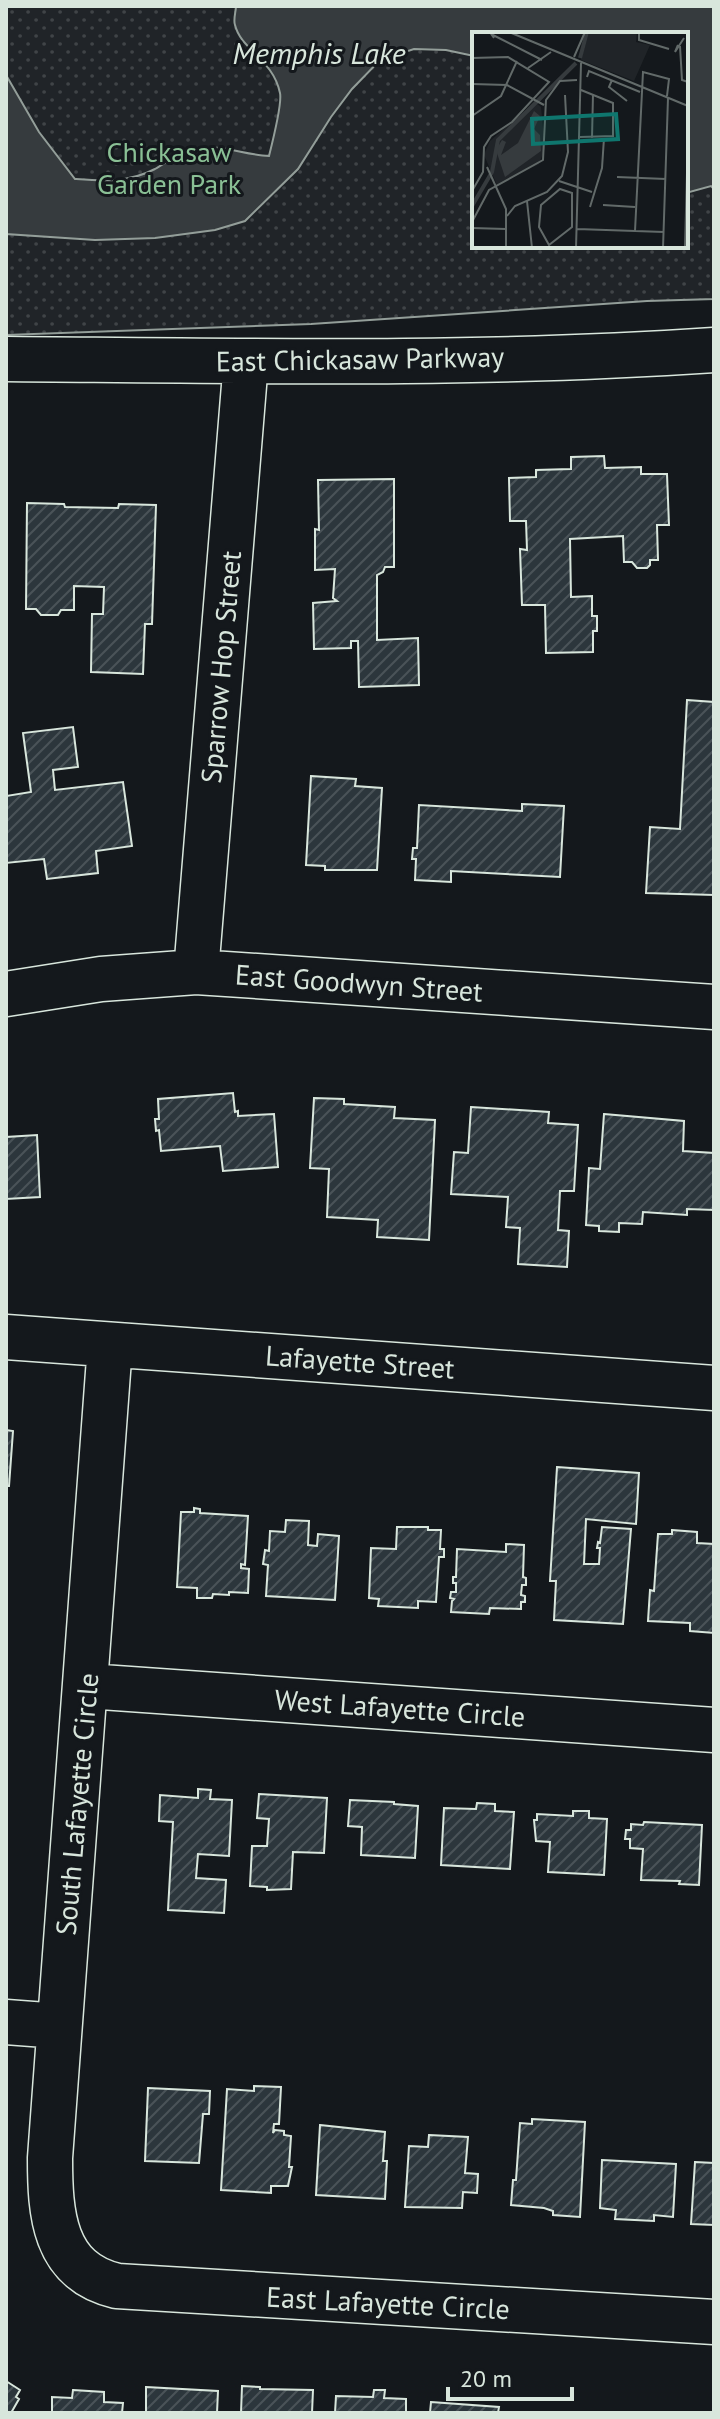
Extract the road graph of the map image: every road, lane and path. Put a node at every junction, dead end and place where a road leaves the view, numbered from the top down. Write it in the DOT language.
graph roads {
  1 [pos="714,350"];
  2 [pos="6,359"];
  3 [pos="246,361"];
  4 [pos="196,972"];
  5 [pos="6,994"];
  6 [pos="714,1007"];
  7 [pos="6,1337"];
  8 [pos="110,1345"];
  9 [pos="714,1388"];
  10 [pos="87,1686"];
  11 [pos="714,1730"];
  12 [pos="6,2022"];
  13 [pos="59,2026"];
  14 [pos="71,2258"];
  15 [pos="714,2322"];
  1 -- 3 [label="street, East Chickasaw Parkway"];
  2 -- 3 [label="street, East Chickasaw Parkway"];
  3 -- 4 [label="street, Sparrow Hop Street"];
  4 -- 5 [label="street, East Goodwyn Street"];
  4 -- 6 [label="street, East Goodwyn Street"];
  7 -- 8 [label="street, Lafayette Street"];
  8 -- 9 [label="street, Lafayette Street"];
  8 -- 10 [label="street, South Lafayette Circle"];
  10 -- 11 [label="street, West Lafayette Circle"];
  10 -- 13 [label="street, South Lafayette Circle"];
  12 -- 13 [label="street"];
  13 -- 14 [label="street, South Lafayette Circle"];
  14 -- 15 [label="street, East Lafayette Circle"];
}
